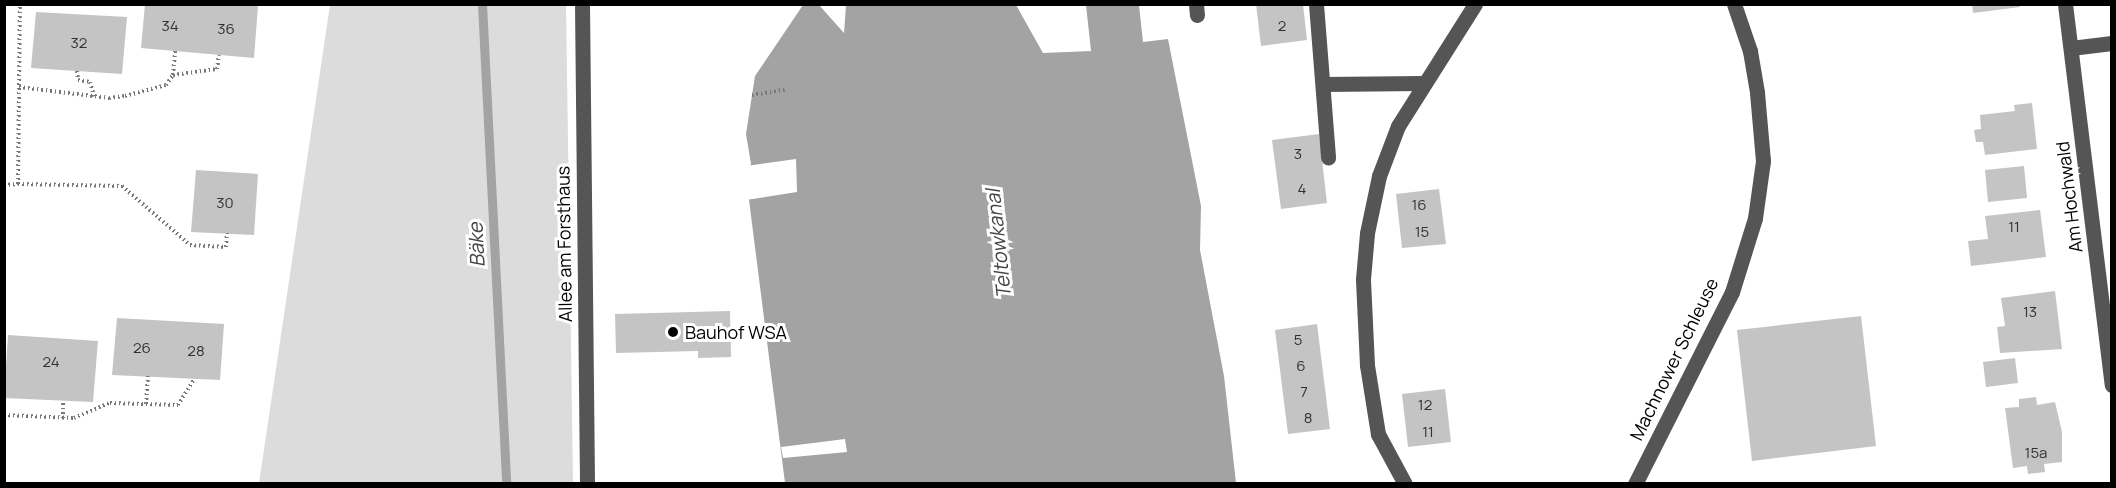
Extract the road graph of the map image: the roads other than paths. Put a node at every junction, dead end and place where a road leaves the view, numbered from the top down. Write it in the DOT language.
graph roads {
  1 [pos="582,4"];
  2 [pos="1316,4"];
  3 [pos="1475,4"];
  4 [pos="1734,4"];
  5 [pos="2065,4"];
  6 [pos="2112,43"];
  7 [pos="2071,48"];
  8 [pos="1422,83"];
  9 [pos="1323,84"];
  10 [pos="1328,158"];
  11 [pos="2112,385"];
  12 [pos="587,483"];
  13 [pos="1405,483"];
  14 [pos="1635,483"];
  1 -- 12 [label="street, Allee am Forsthaus"];
  2 -- 9 [label="street"];
  3 -- 8 [label="street"];
  4 -- 14 [label="street, Machnower Schleuse"];
  5 -- 7 [label="street, Am Hochwald"];
  6 -- 7 [label="street"];
  7 -- 11 [label="street, Am Hochwald"];
  8 -- 9 [label="street"];
  8 -- 13 [label="street"];
  9 -- 10 [label="street"];
}
